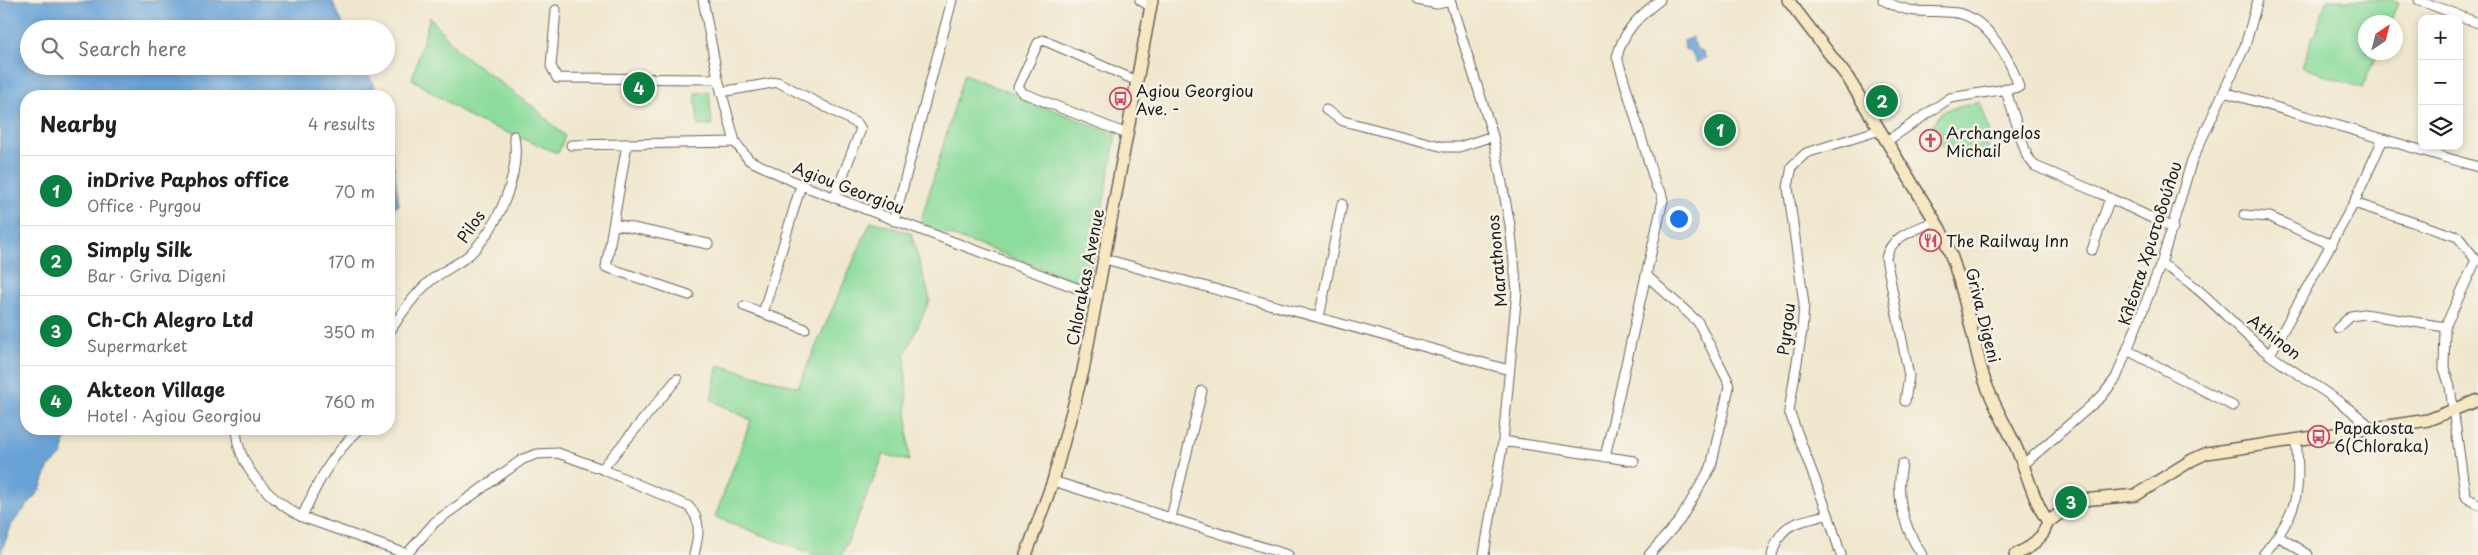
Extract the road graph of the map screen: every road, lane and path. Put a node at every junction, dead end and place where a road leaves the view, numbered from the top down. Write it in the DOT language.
graph roads {
  1 [pos="703,0"];
  2 [pos="952,0"];
  3 [pos="1140,0"];
  4 [pos="1417,0"];
  5 [pos="1450,0"];
  6 [pos="1660,0"];
  7 [pos="1788,0"];
  8 [pos="1883,0"];
  9 [pos="2258,0"];
  10 [pos="2419,0"];
  11 [pos="1151,3"];
  12 [pos="556,10"];
  13 [pos="2478,23"];
  14 [pos="718,79"];
  15 [pos="1137,82"];
  16 [pos="2005,88"];
  17 [pos="721,92"];
  18 [pos="2224,92"];
  19 [pos="1326,110"];
  20 [pos="1880,130"];
  21 [pos="1127,134"];
  22 [pos="514,136"];
  23 [pos="1493,136"];
  24 [pos="2383,139"];
  25 [pos="1887,141"];
  26 [pos="735,142"];
  27 [pos="627,144"];
  28 [pos="571,145"];
  29 [pos="2478,167"];
  30 [pos="801,186"];
  31 [pos="834,198"];
  32 [pos="2110,198"];
  33 [pos="2354,203"];
  34 [pos="1342,204"];
  35 [pos="2244,215"];
  36 [pos="894,221"];
  37 [pos="1935,221"];
  38 [pos="614,224"];
  39 [pos="2173,228"];
  40 [pos="708,244"];
  41 [pos="2332,245"];
  42 [pos="2092,250"];
  43 [pos="1105,258"];
  44 [pos="2162,264"];
  45 [pos="1646,275"];
  46 [pos="689,295"];
  47 [pos="1098,296"];
  48 [pos="744,306"];
  49 [pos="763,313"];
  50 [pos="1320,318"];
  51 [pos="395,324"];
  52 [pos="2445,327"];
  53 [pos="2338,328"];
  54 [pos="805,329"];
  55 [pos="2129,351"];
  56 [pos="2270,354"];
  57 [pos="1509,370"];
  58 [pos="677,379"];
  59 [pos="1202,391"];
  60 [pos="2478,400"];
  61 [pos="1905,401"];
  62 [pos="2233,406"];
  63 [pos="2453,409"];
  64 [pos="2373,429"];
  65 [pos="237,435"];
  66 [pos="355,435"];
  67 [pos="2296,439"];
  68 [pos="1503,441"];
  69 [pos="1605,457"];
  70 [pos="1634,461"];
  71 [pos="1902,464"];
  72 [pos="2023,465"];
  73 [pos="602,469"];
  74 [pos="1053,481"];
  75 [pos="2478,504"];
  76 [pos="1828,514"];
  77 [pos="302,517"];
  78 [pos="1171,518"];
  79 [pos="2048,522"];
  80 [pos="2278,536"];
  81 [pos="407,554"];
  82 [pos="694,555"];
  83 [pos="1026,555"];
  84 [pos="1288,555"];
  85 [pos="1484,555"];
  86 [pos="1649,555"];
  87 [pos="1772,555"];
  88 [pos="1841,555"];
  89 [pos="1922,555"];
  90 [pos="2015,555"];
  91 [pos="2263,555"];
  92 [pos="2308,555"];
  1 -- 14 [label="street, Agiou Georgiou"];
  2 -- 36 [label="street"];
  3 -- 11 [label="street"];
  4 -- 5 [label="street"];
  5 -- 23 [label="street, Marathonos"];
  6 -- 45 [label="street"];
  7 -- 20 [label="main road, Griva Digeni"];
  8 -- 16 [label="street"];
  9 -- 18 [label="street, Κλέοπα Χριστοδούλου"];
  10 -- 13 [label="street"];
  11 -- 15 [label="main road, Chlorakas Avenue"];
  12 -- 14 [label="street"];
  14 -- 17 [label="street, Agiou Georgiou"];
  15 -- 21 [label="main road, Chlorakas Avenue"];
  15 -- 21 [label="street"];
  16 -- 25 [label="street"];
  16 -- 32 [label="street"];
  17 -- 26 [label="street, Agiou Georgiou"];
  17 -- 31 [label="street"];
  18 -- 24 [label="street"];
  18 -- 39 [label="street, Κλέοπα Χριστοδούλου"];
  19 -- 23 [label="street"];
  20 -- 25 [label="main road, Griva Digeni"];
  20 -- 76 [label="street, Pyrgou"];
  21 -- 43 [label="main road, Chlorakas Avenue"];
  22 -- 51 [label="street, Pilos"];
  23 -- 57 [label="street, Marathonos"];
  24 -- 29 [label="street"];
  24 -- 33 [label="street"];
  25 -- 37 [label="main road, Griva Digeni"];
  26 -- 27 [label="street"];
  26 -- 30 [label="street, Agiou Georgiou"];
  27 -- 28 [label="street"];
  27 -- 38 [label="street"];
  30 -- 31 [label="street, Agiou Georgiou"];
  30 -- 49 [label="street"];
  31 -- 36 [label="street, Agiou Georgiou"];
  32 -- 39 [label="street"];
  32 -- 42 [label="street"];
  33 -- 41 [label="street"];
  33 -- 52 [label="street"];
  34 -- 50 [label="street"];
  35 -- 41 [label="street"];
  36 -- 47 [label="street, Agiou Georgiou"];
  37 -- 61 [label="street"];
  37 -- 72 [label="main road, Griva Digeni"];
  38 -- 40 [label="street"];
  38 -- 46 [label="street"];
  39 -- 44 [label="street, Κλέοπα Χριστοδούλου"];
  41 -- 56 [label="street"];
  43 -- 47 [label="main road, Chlorakas Avenue"];
  43 -- 50 [label="street"];
  44 -- 55 [label="street, Κλέοπα Χριστοδούλου"];
  44 -- 56 [label="street, Athinon"];
  45 -- 69 [label="street"];
  45 -- 86 [label="street"];
  47 -- 74 [label="main road, Chlorakas Avenue"];
  48 -- 49 [label="street"];
  49 -- 54 [label="street"];
  50 -- 57 [label="street"];
  52 -- 53 [label="street"];
  52 -- 63 [label="street"];
  55 -- 62 [label="street"];
  55 -- 72 [label="street, Κλέοπα Χριστοδούλου"];
  56 -- 64 [label="street, Athinon"];
  57 -- 68 [label="street, Marathonos"];
  58 -- 73 [label="street"];
  59 -- 78 [label="street"];
  60 -- 63 [label="main road"];
  63 -- 64 [label="main road"];
  63 -- 75 [label="street"];
  64 -- 67 [label="main road"];
  65 -- 77 [label="street"];
  66 -- 77 [label="street"];
  67 -- 79 [label="main road"];
  67 -- 80 [label="street"];
  68 -- 69 [label="street"];
  68 -- 85 [label="street, Marathonos"];
  69 -- 70 [label="street"];
  71 -- 89 [label="street"];
  72 -- 79 [label="main road, Griva Digeni"];
  73 -- 81 [label="street"];
  73 -- 82 [label="street"];
  74 -- 78 [label="street"];
  74 -- 83 [label="main road, Chlorakas Avenue"];
  76 -- 87 [label="street"];
  76 -- 88 [label="street, Pyrgou"];
  77 -- 81 [label="street"];
  78 -- 84 [label="street"];
  79 -- 90 [label="main road"];
  80 -- 91 [label="street"];
  80 -- 92 [label="street"];
}
